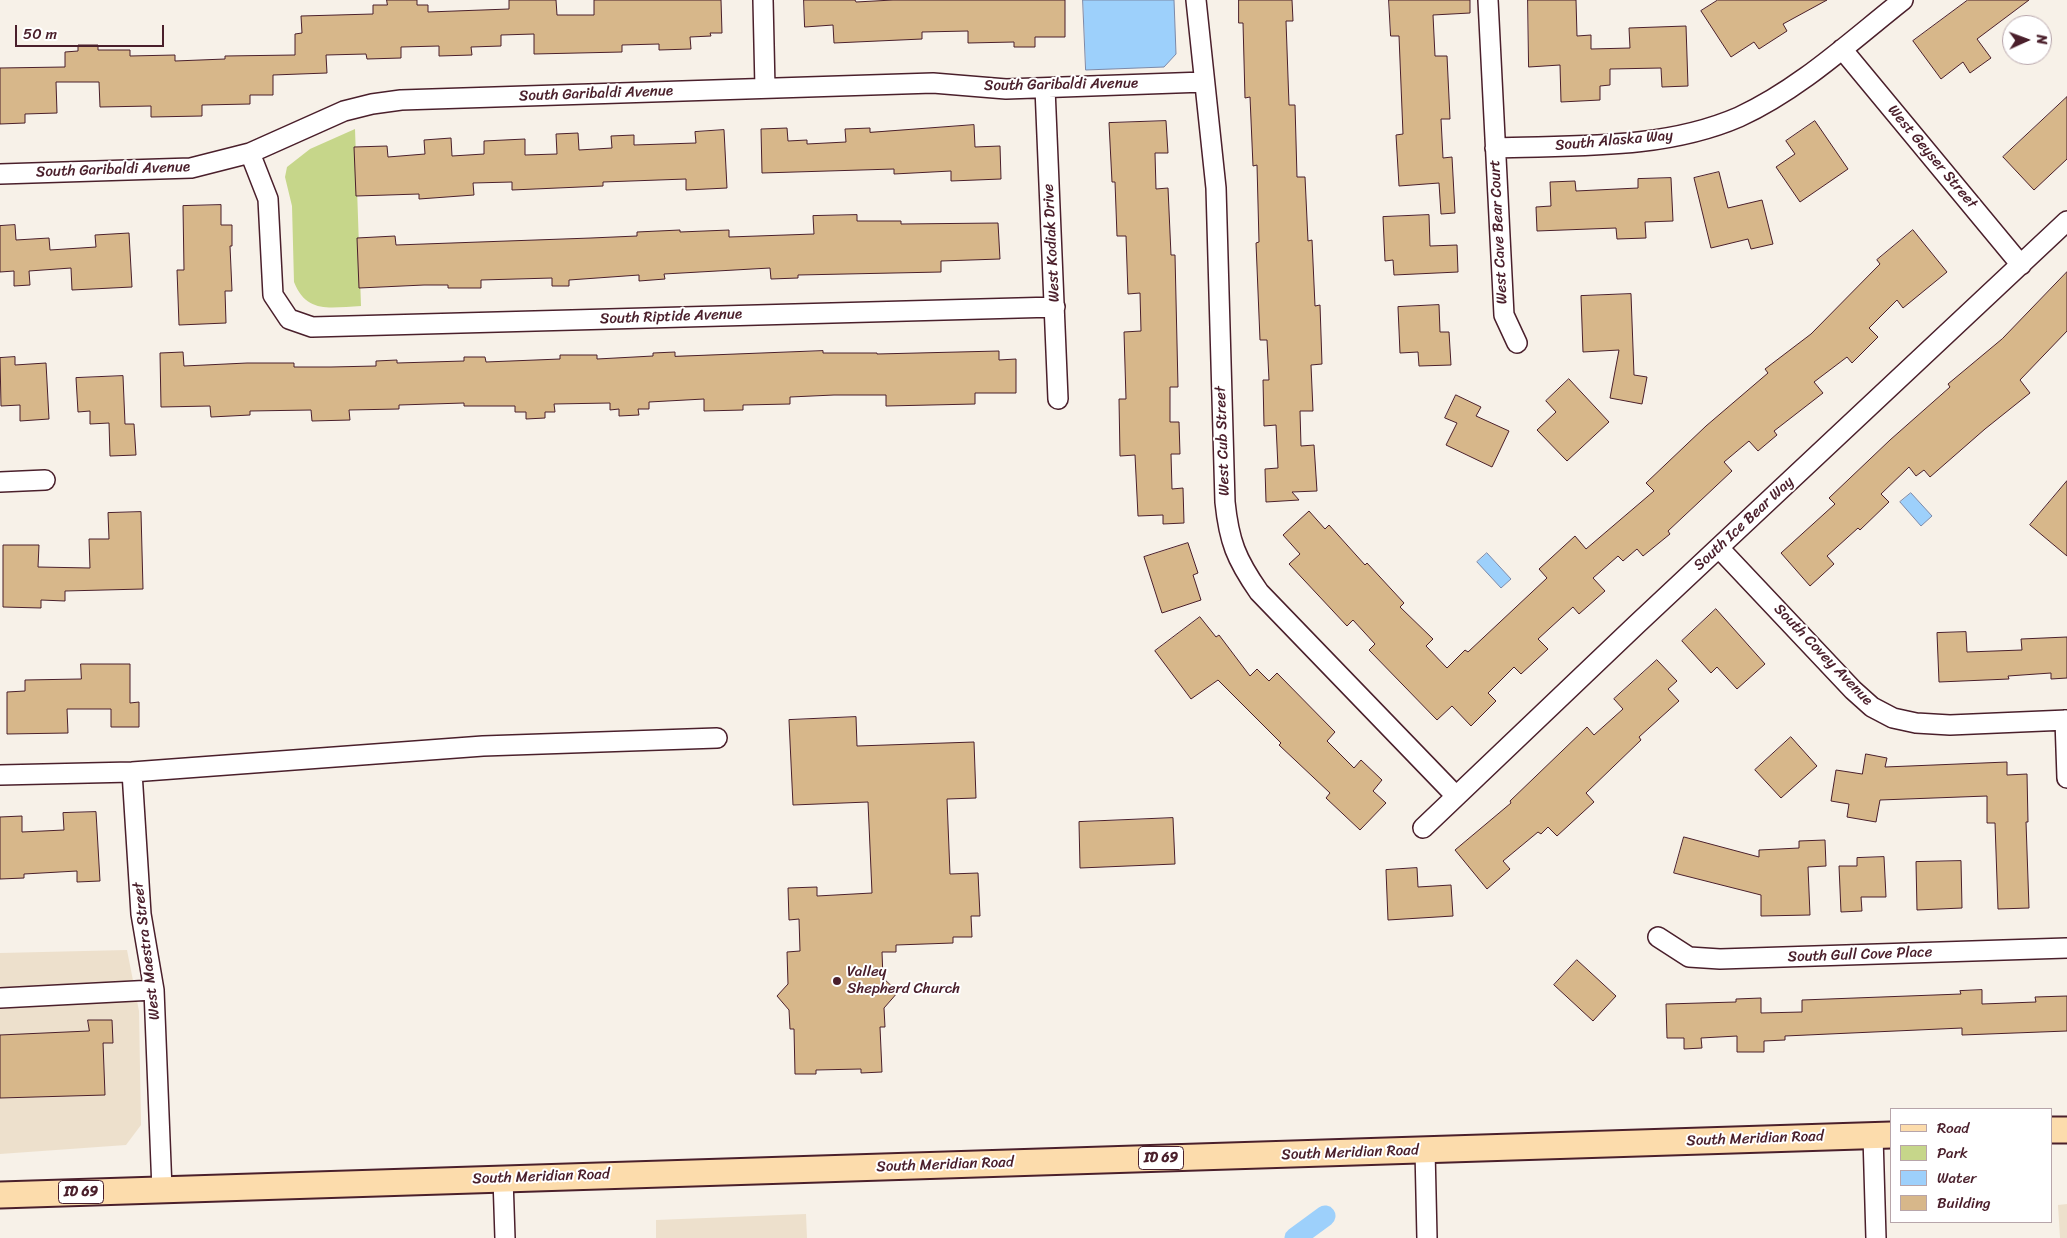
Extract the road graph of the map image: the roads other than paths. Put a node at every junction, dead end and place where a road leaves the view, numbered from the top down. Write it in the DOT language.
graph roads {
  1 [pos="763,0"];
  2 [pos="1196,0"];
  3 [pos="1488,0"];
  4 [pos="1903,0"];
  5 [pos="1842,49"];
  6 [pos="1204,82"];
  7 [pos="765,88"];
  8 [pos="1045,88"];
  9 [pos="1495,148"];
  10 [pos="250,153"];
  11 [pos="0,174"];
  12 [pos="2067,221"];
  13 [pos="2021,265"];
  14 [pos="1055,307"];
  15 [pos="1517,343"];
  16 [pos="1058,399"];
  17 [pos="45,480"];
  18 [pos="0,482"];
  19 [pos="1719,548"];
  20 [pos="2066,720"];
  21 [pos="717,738"];
  22 [pos="132,772"];
  23 [pos="0,775"];
  24 [pos="2067,778"];
  25 [pos="1455,795"];
  26 [pos="1423,828"];
  27 [pos="1658,937"];
  28 [pos="2067,948"];
  29 [pos="154,990"];
  30 [pos="0,998"];
  31 [pos="2052,1130"];
  32 [pos="2067,1130"];
  33 [pos="1882,1135"];
  34 [pos="1425,1150"];
  35 [pos="503,1178"];
  36 [pos="162,1190"];
  37 [pos="0,1195"];
  38 [pos="505,1238"];
  39 [pos="1426,1238"];
  40 [pos="1876,1238"];
  1 -- 7 [label="street"];
  2 -- 6 [label="street, West Cub Street"];
  3 -- 9 [label="street, West Cave Bear Court"];
  4 -- 5 [label="street, South Alaska Way"];
  5 -- 9 [label="street, South Alaska Way"];
  5 -- 13 [label="street, West Geyser Street"];
  6 -- 8 [label="street, South Garibaldi Avenue"];
  6 -- 25 [label="street, West Cub Street"];
  7 -- 8 [label="street, South Garibaldi Avenue"];
  7 -- 10 [label="street, South Garibaldi Avenue"];
  8 -- 14 [label="street, West Kodiak Drive"];
  9 -- 15 [label="street, West Cave Bear Court"];
  10 -- 11 [label="street, South Garibaldi Avenue"];
  10 -- 14 [label="street, South Riptide Avenue"];
  12 -- 13 [label="street, South Ice Bear Way"];
  13 -- 19 [label="street, South Ice Bear Way"];
  14 -- 16 [label="street, West Kodiak Drive"];
  17 -- 18 [label="street"];
  19 -- 20 [label="street, South Covey Avenue"];
  19 -- 25 [label="street, South Ice Bear Way"];
  20 -- 24 [label="street"];
  21 -- 22 [label="street"];
  22 -- 23 [label="street"];
  22 -- 29 [label="street, West Maestra Street"];
  25 -- 26 [label="street, South Ice Bear Way"];
  27 -- 28 [label="street, South Gull Cove Place"];
  29 -- 30 [label="street"];
  29 -- 36 [label="street, West Maestra Street"];
  31 -- 32 [label="main road"];
  33 -- 34 [label="main road, South Meridian Road / ID 69"];
  33 -- 40 [label="street"];
  34 -- 35 [label="main road, South Meridian Road / ID 69"];
  34 -- 39 [label="street"];
  35 -- 36 [label="main road, South Meridian Road / ID 69"];
  35 -- 38 [label="street"];
  36 -- 37 [label="main road, South Meridian Road / ID 69"];
}
